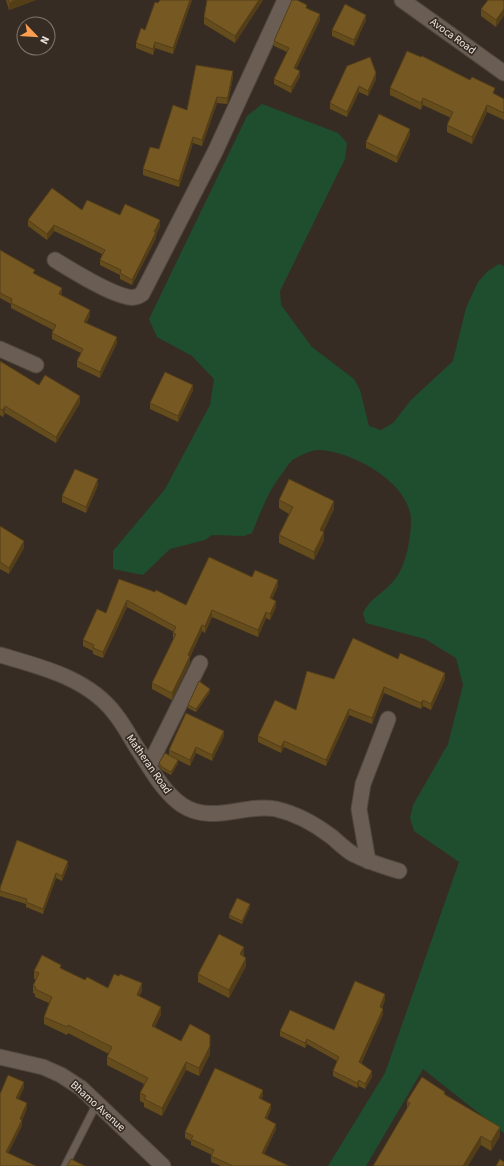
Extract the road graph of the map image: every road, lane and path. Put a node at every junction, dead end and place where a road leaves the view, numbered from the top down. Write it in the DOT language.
graph roads {
  1 [pos="285,0"];
  2 [pos="402,0"];
  3 [pos="504,73"];
  4 [pos="55,260"];
  5 [pos="0,349"];
  6 [pos="36,365"];
  7 [pos="0,655"];
  8 [pos="200,662"];
  9 [pos="388,720"];
  10 [pos="149,766"];
  11 [pos="368,861"];
  12 [pos="399,871"];
  13 [pos="0,1057"];
  14 [pos="96,1103"];
  15 [pos="65,1166"];
  16 [pos="163,1166"];
  1 -- 4 [label="street"];
  2 -- 3 [label="street, Avoca Road"];
  5 -- 6 [label="street"];
  7 -- 10 [label="street, Matheran Road"];
  8 -- 10 [label="street"];
  9 -- 11 [label="street"];
  10 -- 11 [label="street, Matheran Road"];
  11 -- 12 [label="street, Matheran Road"];
  13 -- 14 [label="street, Bhamo Avenue"];
  14 -- 15 [label="lane"];
  14 -- 16 [label="street, Bhamo Avenue"];
}
